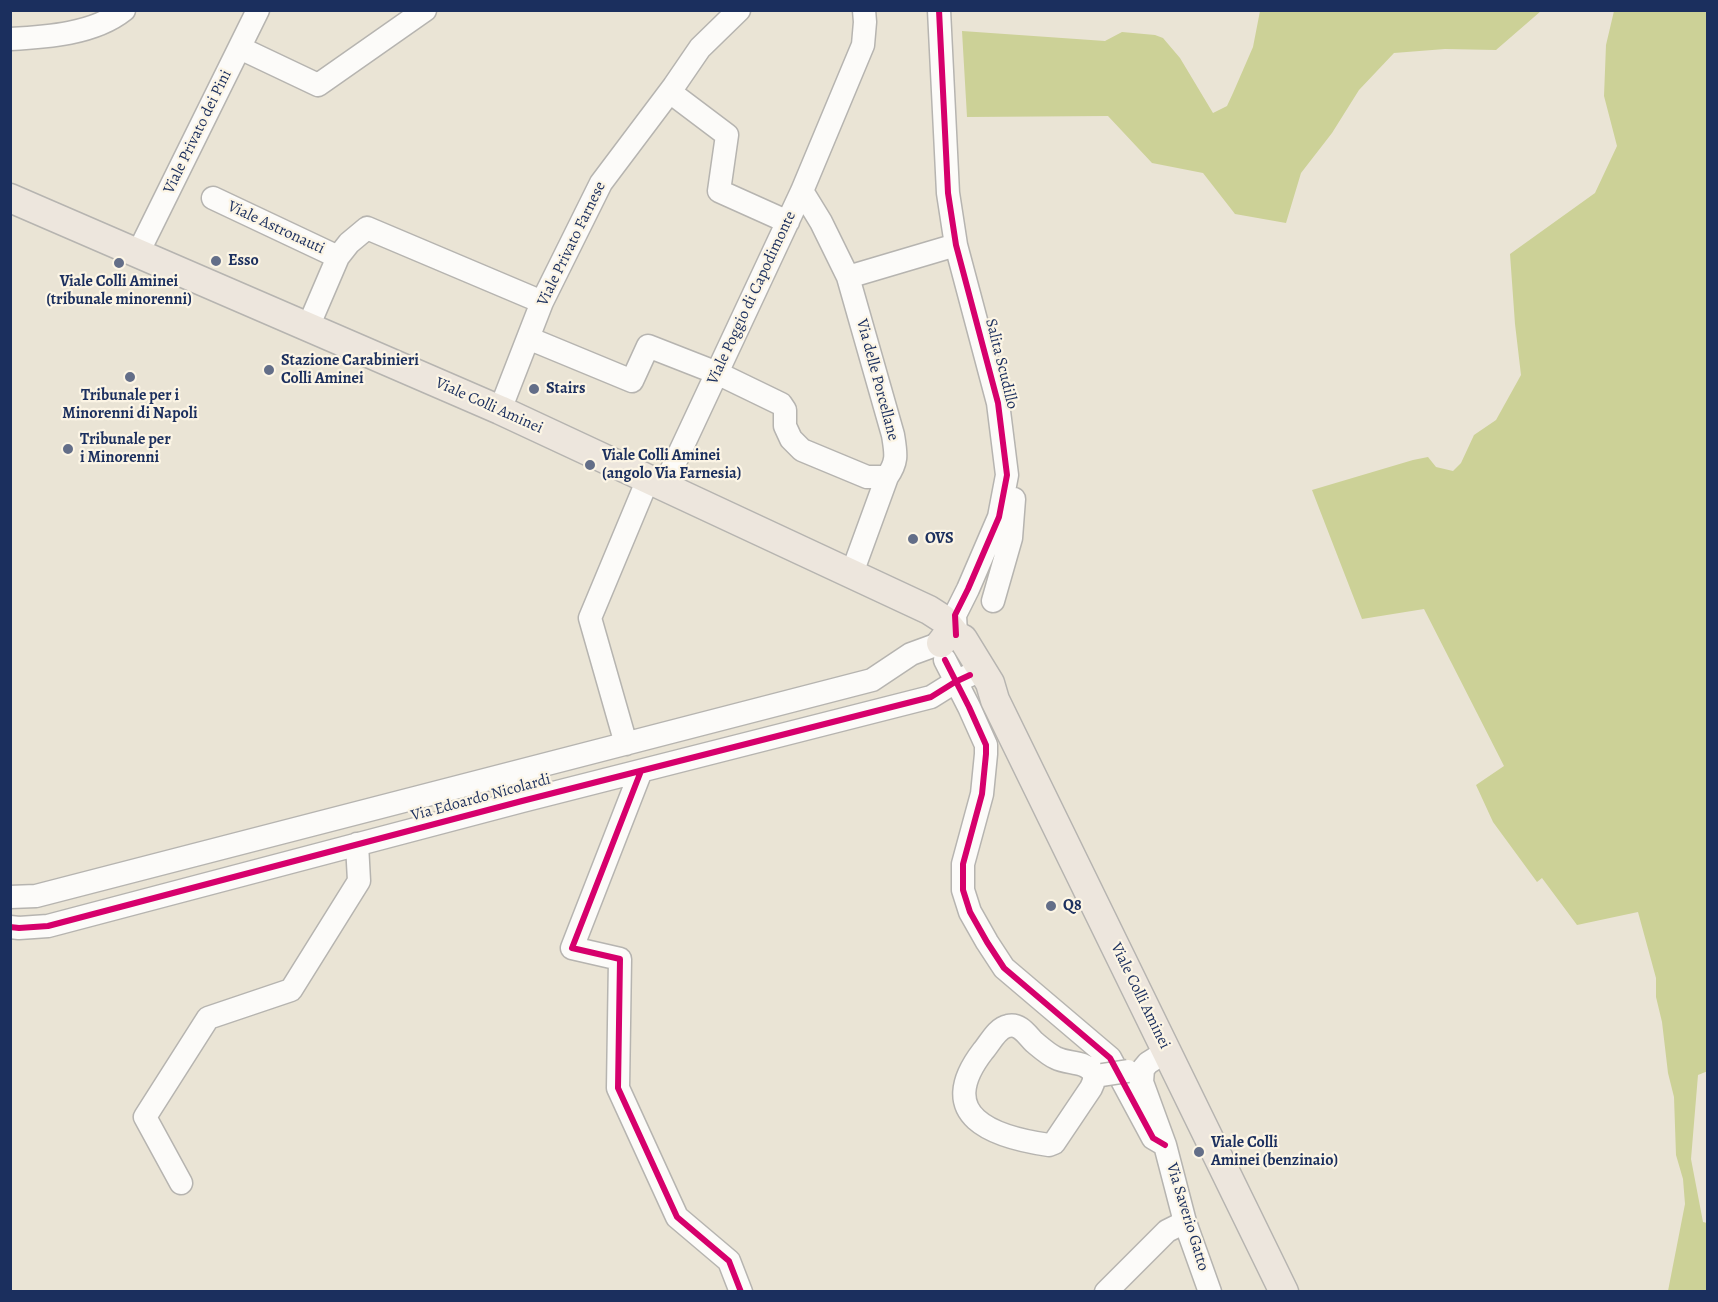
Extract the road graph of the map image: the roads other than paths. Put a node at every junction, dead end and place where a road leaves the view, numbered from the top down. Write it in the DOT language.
graph roads {
  1 [pos="124,10"];
  2 [pos="258,10"];
  3 [pos="425,10"];
  4 [pos="739,10"];
  5 [pos="864,10"];
  6 [pos="939,10"];
  7 [pos="10,39"];
  8 [pos="240,48"];
  9 [pos="670,92"];
  10 [pos="802,191"];
  11 [pos="10,198"];
  12 [pos="213,198"];
  13 [pos="788,222"];
  14 [pos="956,245"];
  15 [pos="138,253"];
  16 [pos="338,257"];
  17 [pos="848,277"];
  18 [pos="542,302"];
  19 [pos="308,327"];
  20 [pos="528,338"];
  21 [pos="717,373"];
  22 [pos="500,410"];
  23 [pos="1007,475"];
  24 [pos="887,477"];
  25 [pos="656,482"];
  26 [pos="852,573"];
  27 [pos="993,601"];
  28 [pos="955,658"];
  29 [pos="626,744"];
  30 [pos="641,771"];
  31 [pos="357,844"];
  32 [pos="10,897"];
  33 [pos="10,927"];
  34 [pos="1167,1051"];
  35 [pos="1136,1070"];
  36 [pos="1098,1074"];
  37 [pos="1166,1145"];
  38 [pos="181,1183"];
  39 [pos="1185,1222"];
  40 [pos="741,1292"];
  41 [pos="1106,1292"];
  42 [pos="1210,1292"];
  43 [pos="1284,1292"];
  1 -- 7 [label="street"];
  2 -- 8 [label="street, Viale Privato dei Pini"];
  3 -- 8 [label="street"];
  4 -- 9 [label="street, Viale Privato Farnese"];
  5 -- 10 [label="street, Viale Poggio di Capodimonte"];
  6 -- 14 [label="street, Salita Scudillo"];
  8 -- 15 [label="street, Viale Privato dei Pini"];
  9 -- 13 [label="street"];
  9 -- 18 [label="street, Viale Privato Farnese"];
  10 -- 13 [label="street, Viale Poggio di Capodimonte"];
  10 -- 17 [label="street, Via delle Porcellane"];
  11 -- 15 [label="main road, Viale Colli Aminei"];
  12 -- 16 [label="street, Viale Astronauti"];
  13 -- 21 [label="street, Viale Poggio di Capodimonte"];
  14 -- 17 [label="street"];
  14 -- 23 [label="street, Salita Scudillo"];
  15 -- 19 [label="main road, Viale Colli Aminei"];
  16 -- 18 [label="street"];
  16 -- 19 [label="street"];
  17 -- 24 [label="street, Via delle Porcellane"];
  18 -- 20 [label="street, Viale Privato Farnese"];
  19 -- 22 [label="main road, Viale Colli Aminei"];
  20 -- 21 [label="street"];
  20 -- 22 [label="street, Viale Privato Farnese"];
  21 -- 24 [label="street"];
  21 -- 25 [label="street, Viale Poggio di Capodimonte"];
  22 -- 25 [label="main road, Viale Colli Aminei"];
  23 -- 27 [label="street"];
  23 -- 28 [label="street, Salita Scudillo"];
  24 -- 26 [label="street, Via delle Porcellane"];
  25 -- 26 [label="main road, Viale Colli Aminei"];
  25 -- 29 [label="street, Viale Poggio di Capodimonte"];
  26 -- 28 [label="main road, Viale Colli Aminei"];
  28 -- 29 [label="street, Via Edoardo Nicolardi"];
  28 -- 30 [label="street, Via Edoardo Nicolardi"];
  28 -- 34 [label="main road, Viale Colli Aminei"];
  28 -- 37 [label="street"];
  29 -- 32 [label="street, Via Edoardo Nicolardi"];
  30 -- 31 [label="street, Via Edoardo Nicolardi"];
  30 -- 40 [label="street"];
  31 -- 33 [label="street, Via Edoardo Nicolardi"];
  31 -- 38 [label="street"];
  34 -- 35 [label="street"];
  34 -- 43 [label="main road, Viale Colli Aminei"];
  35 -- 36 [label="street, bridge"];
  35 -- 37 [label="street, Via Saverio Gatto"];
  36 -- 36 [label="street"];
  37 -- 39 [label="street, Via Saverio Gatto"];
  39 -- 41 [label="street"];
  39 -- 42 [label="street, Via Saverio Gatto"];
}
